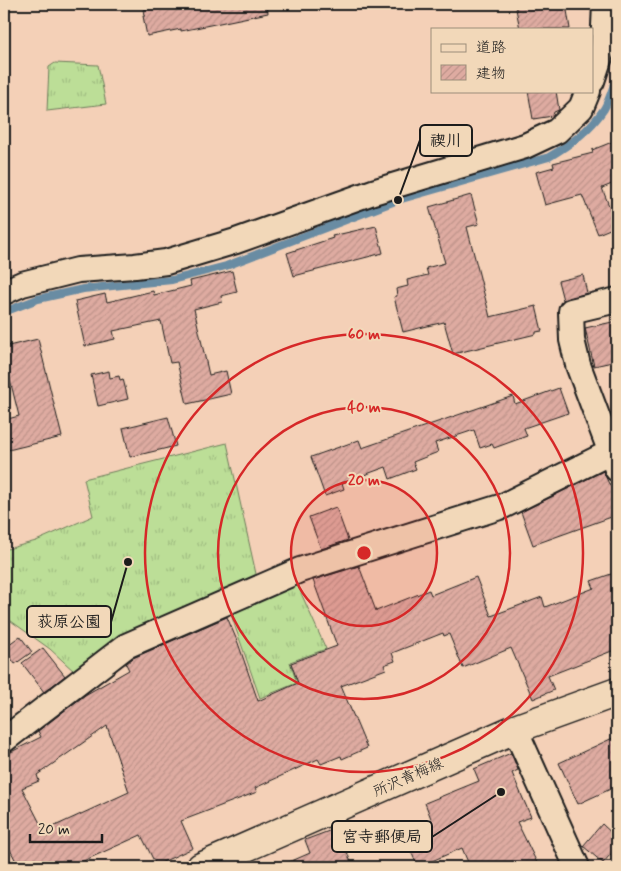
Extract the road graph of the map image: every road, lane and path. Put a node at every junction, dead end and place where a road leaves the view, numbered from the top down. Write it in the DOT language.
graph roads {
  1 [pos="605,4"];
  2 [pos="594,76"];
  3 [pos="588,92"];
  4 [pos="4,292"];
  5 [pos="617,300"];
  6 [pos="614,460"];
  7 [pos="617,692"];
  8 [pos="515,730"];
  9 [pos="4,740"];
  10 [pos="201,867"];
  11 [pos="578,867"];
  1 -- 2 [label="street"];
  3 -- 4 [label="street"];
  5 -- 6 [label="street"];
  6 -- 9 [label="street"];
  7 -- 8 [label="main road, 所沢青梅線"];
  8 -- 10 [label="main road, 所沢青梅線"];
  8 -- 11 [label="street"];
}
